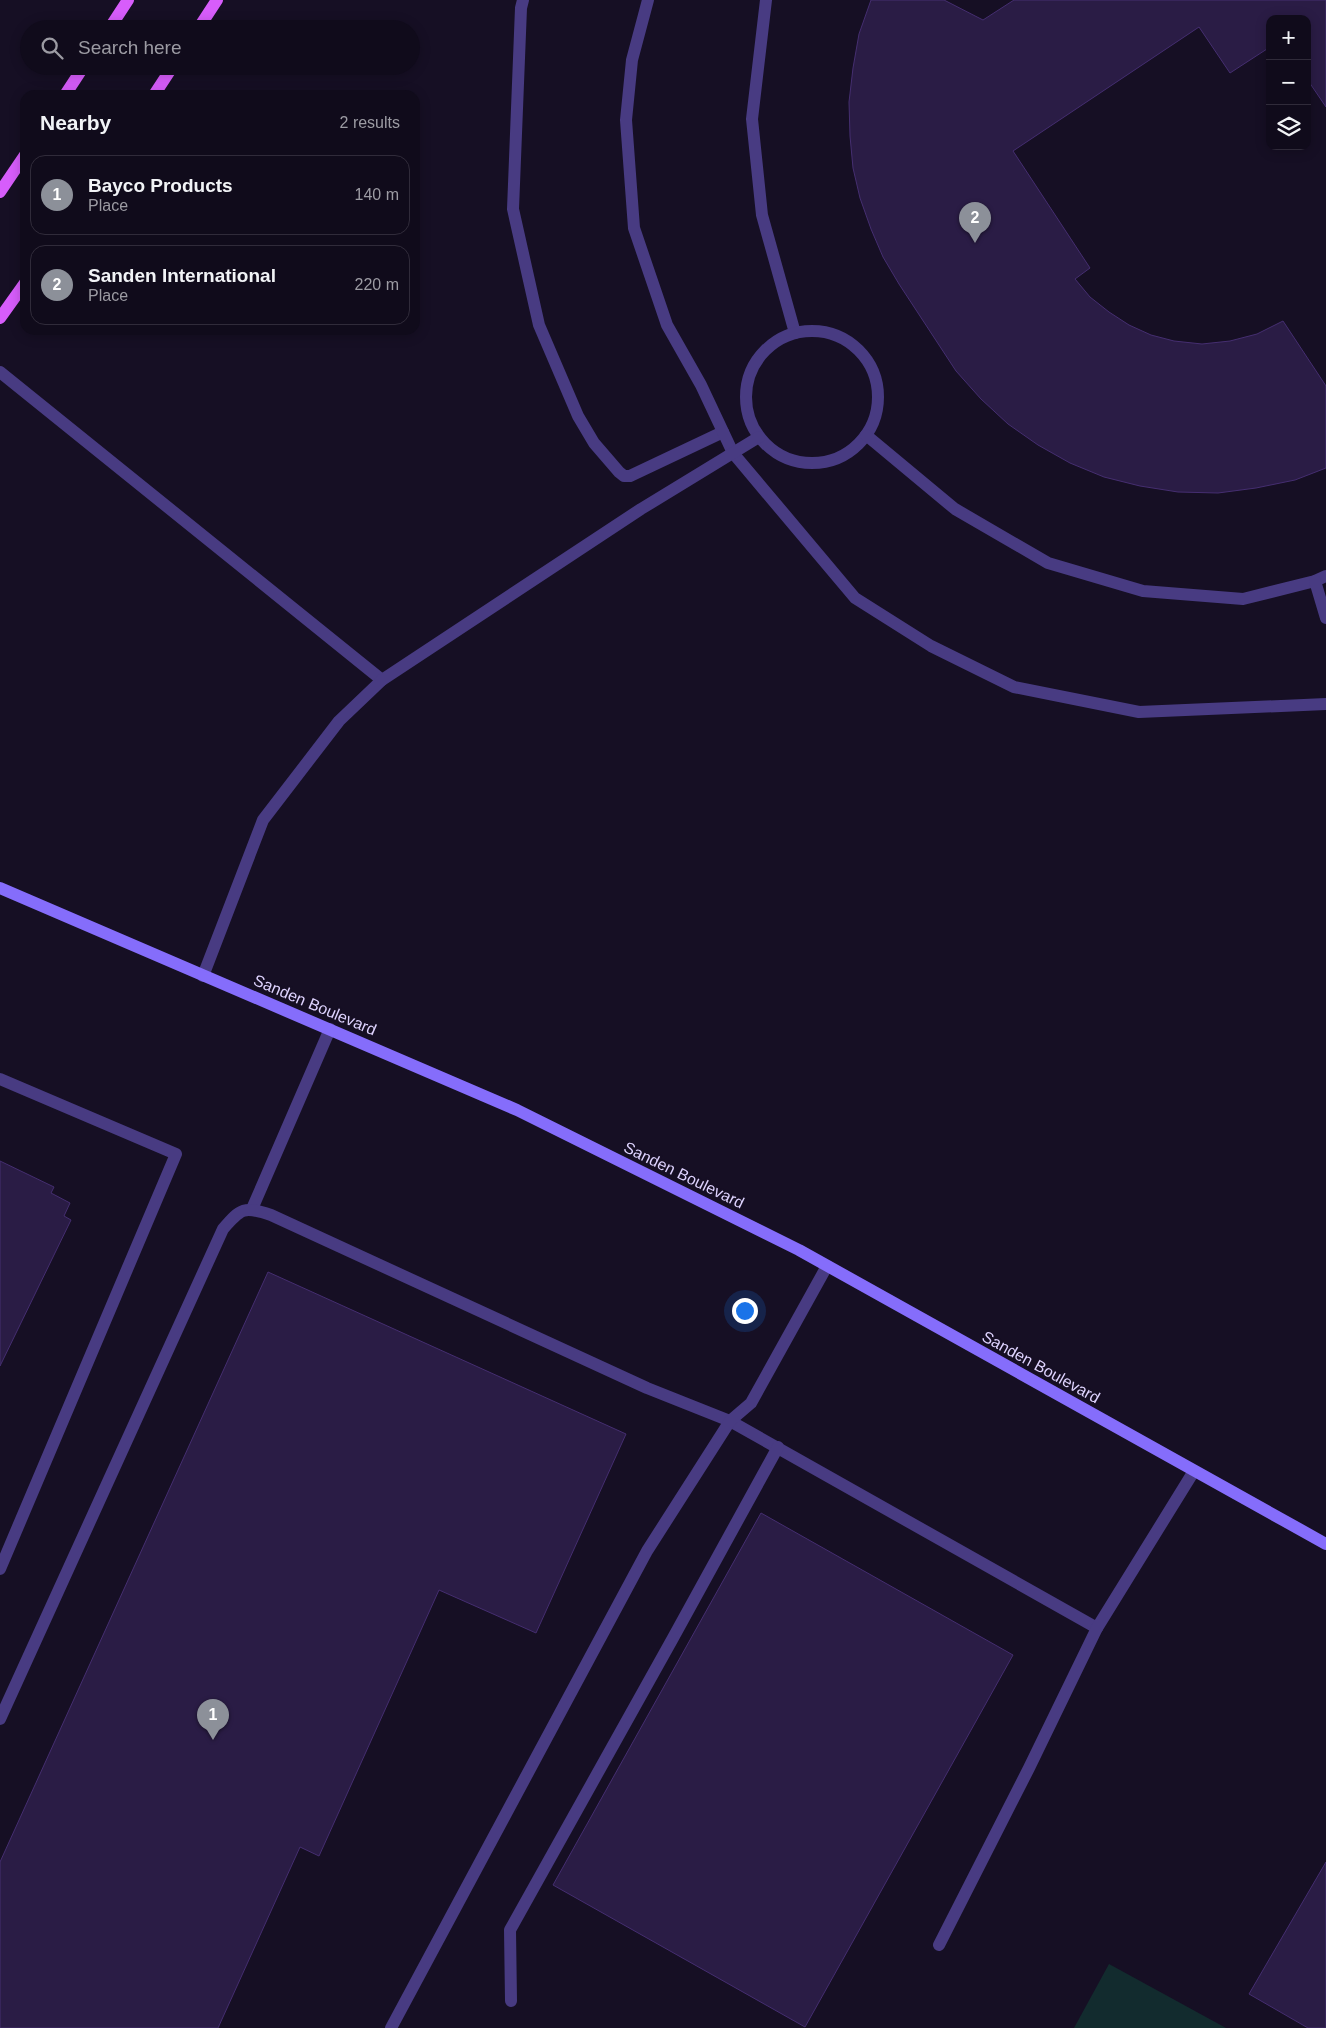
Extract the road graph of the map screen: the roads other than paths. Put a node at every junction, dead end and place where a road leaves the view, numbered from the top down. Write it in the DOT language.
graph roads {
  1 [pos="128,0"];
  2 [pos="217,0"];
  3 [pos="523,0"];
  4 [pos="648,0"];
  5 [pos="766,0"];
  6 [pos="115,20"];
  7 [pos="204,20"];
  8 [pos="78,75"];
  9 [pos="167,75"];
  10 [pos="68,90"];
  11 [pos="157,90"];
  12 [pos="20,162"];
  13 [pos="0,192"];
  14 [pos="20,290"];
  15 [pos="0,318"];
  16 [pos="795,333"];
  17 [pos="0,372"];
  18 [pos="723,432"];
  19 [pos="866,435"];
  20 [pos="759,437"];
  21 [pos="733,453"];
  22 [pos="1320,578"];
  23 [pos="1326,618"];
  24 [pos="382,680"];
  25 [pos="1326,704"];
  26 [pos="0,888"];
  27 [pos="203,976"];
  28 [pos="330,1029"];
  29 [pos="0,1079"];
  30 [pos="252,1208"];
  31 [pos="827,1266"];
  32 [pos="730,1421"];
  33 [pos="778,1447"];
  34 [pos="1194,1471"];
  35 [pos="1326,1544"];
  36 [pos="0,1570"];
  37 [pos="1097,1628"];
  38 [pos="0,1719"];
  39 [pos="939,1945"];
  40 [pos="511,2001"];
  41 [pos="391,2028"];
  1 -- 6 [label="main road"];
  2 -- 7 [label="main road"];
  3 -- 18 [label="lane"];
  4 -- 18 [label="lane"];
  5 -- 16 [label="lane"];
  8 -- 10 [label="main road"];
  9 -- 11 [label="main road"];
  12 -- 13 [label="main road"];
  14 -- 15 [label="main road"];
  16 -- 19 [label="lane"];
  16 -- 20 [label="lane"];
  17 -- 24 [label="lane"];
  18 -- 21 [label="lane"];
  19 -- 20 [label="lane"];
  19 -- 22 [label="lane"];
  20 -- 21 [label="lane"];
  21 -- 24 [label="lane"];
  21 -- 25 [label="lane"];
  22 -- 23 [label="lane"];
  24 -- 27 [label="lane"];
  26 -- 27 [label="street, Sanden Boulevard"];
  27 -- 28 [label="street, Sanden Boulevard"];
  28 -- 30 [label="lane"];
  28 -- 31 [label="street, Sanden Boulevard"];
  29 -- 36 [label="lane"];
  30 -- 32 [label="lane"];
  30 -- 38 [label="lane"];
  31 -- 32 [label="lane"];
  31 -- 34 [label="street, Sanden Boulevard"];
  32 -- 33 [label="lane"];
  32 -- 41 [label="lane"];
  33 -- 37 [label="lane"];
  33 -- 40 [label="lane"];
  34 -- 35 [label="street, Sanden Boulevard"];
  34 -- 37 [label="lane"];
  37 -- 39 [label="lane"];
}
